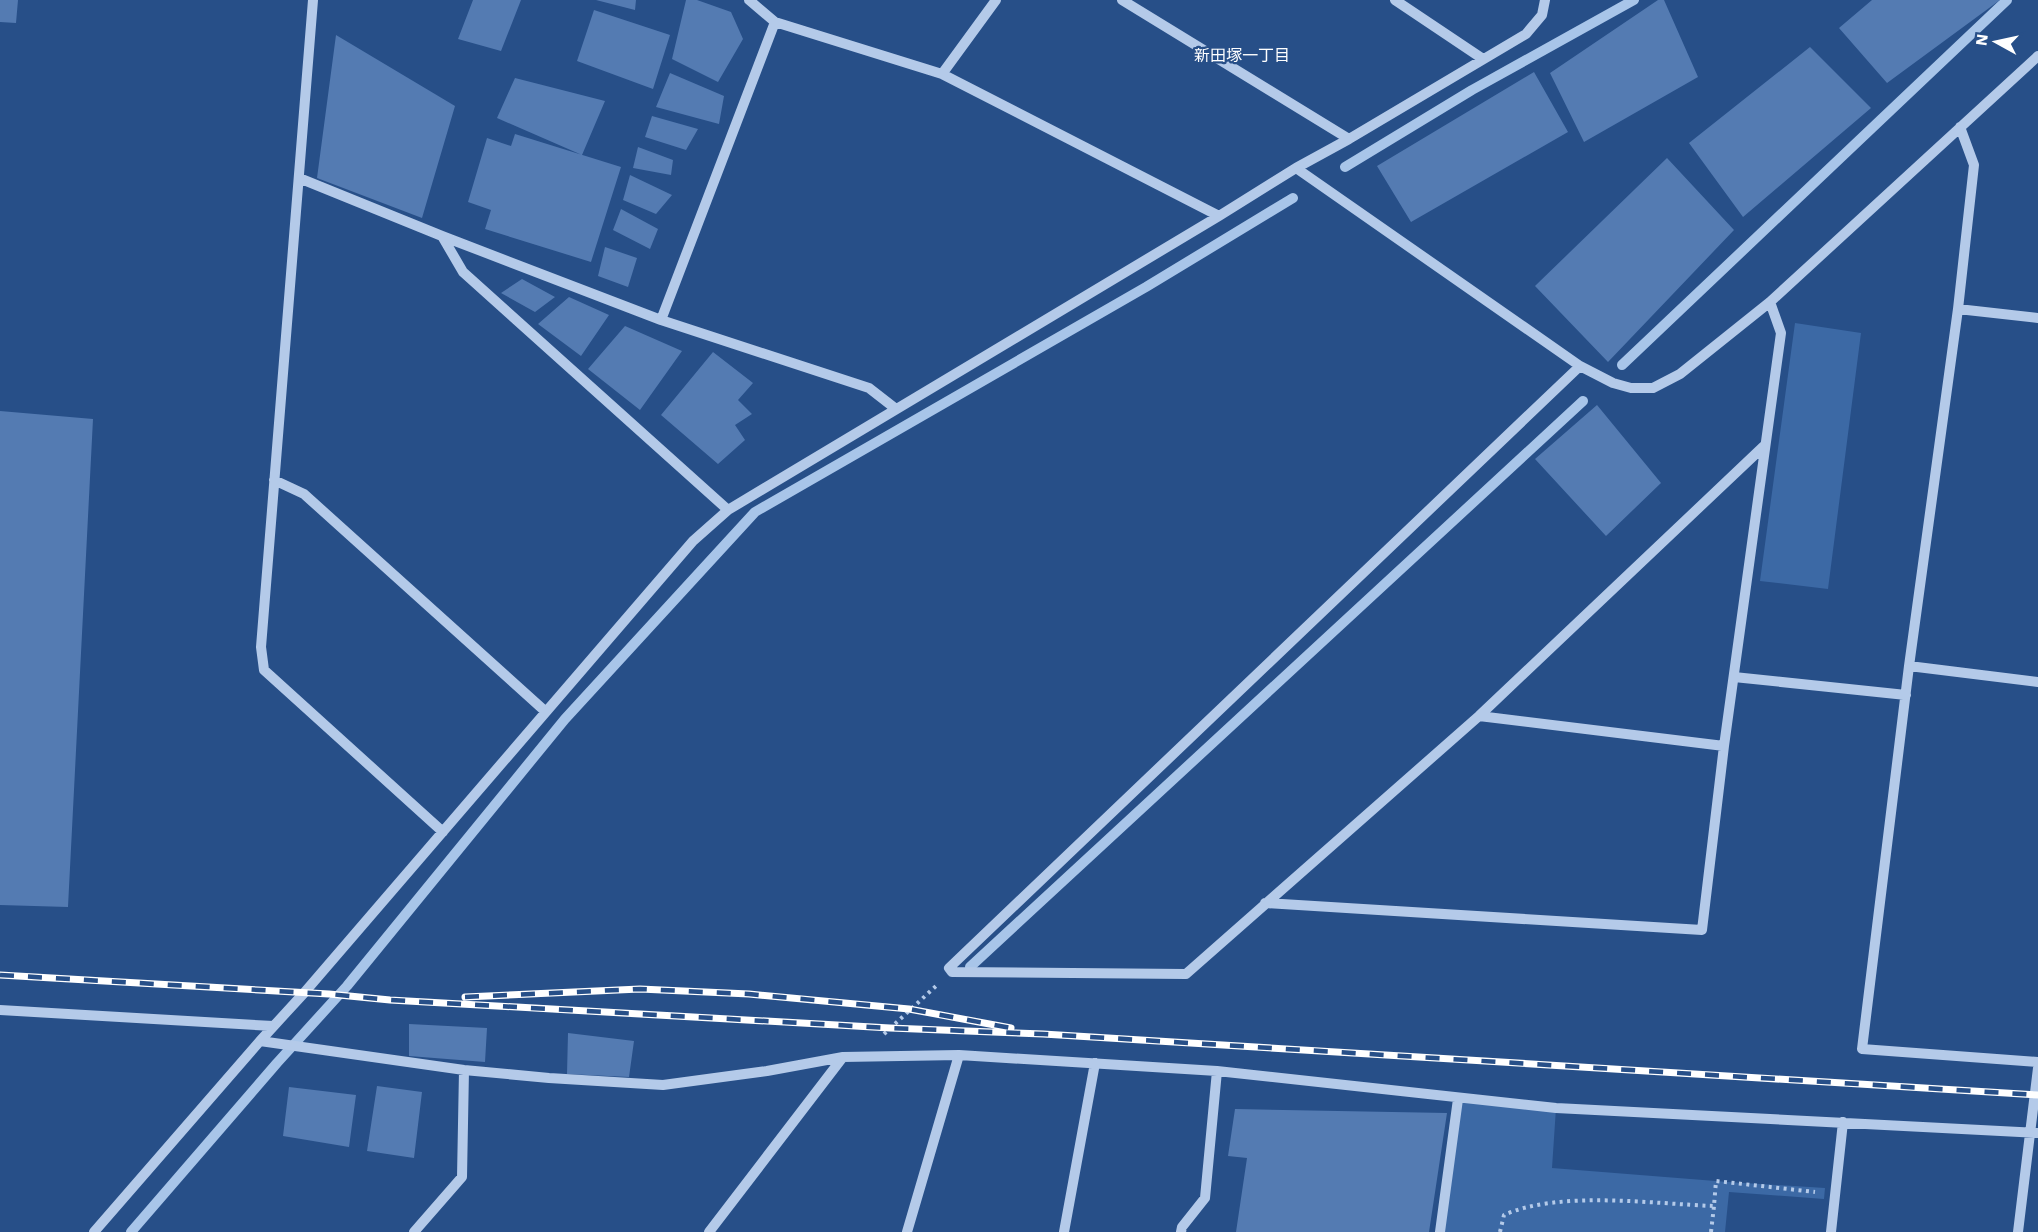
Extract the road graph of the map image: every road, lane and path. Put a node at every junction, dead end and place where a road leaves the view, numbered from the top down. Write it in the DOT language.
graph roads {
  1 [pos="314,0"];
  2 [pos="996,0"];
  3 [pos="1122,0"];
  4 [pos="1395,0"];
  5 [pos="1545,0"];
  6 [pos="751,1"];
  7 [pos="775,22"];
  8 [pos="2038,56"];
  9 [pos="1483,59"];
  10 [pos="942,74"];
  11 [pos="1960,127"];
  12 [pos="1349,139"];
  13 [pos="1296,168"];
  14 [pos="299,178"];
  15 [pos="1219,216"];
  16 [pos="442,236"];
  17 [pos="1770,302"];
  18 [pos="1958,309"];
  19 [pos="2038,318"];
  20 [pos="661,320"];
  21 [pos="1580,366"];
  22 [pos="896,409"];
  23 [pos="1764,446"];
  24 [pos="274,480"];
  25 [pos="728,510"];
  26 [pos="1909,666"];
  27 [pos="1734,677"];
  28 [pos="2038,682"];
  29 [pos="1906,695"];
  30 [pos="546,712"];
  31 [pos="1479,716"];
  32 [pos="1724,746"];
  33 [pos="443,831"];
  34 [pos="1265,903"];
  35 [pos="952,972"];
  36 [pos="0,1010"];
  37 [pos="273,1026"];
  38 [pos="880,1038"];
  39 [pos="265,1042"];
  40 [pos="959,1054"];
  41 [pos="843,1057"];
  42 [pos="2038,1062"];
  43 [pos="1095,1063"];
  44 [pos="2038,1068"];
  45 [pos="464,1070"];
  46 [pos="1217,1071"];
  47 [pos="1458,1099"];
  48 [pos="1843,1122"];
  49 [pos="2034,1133"];
  50 [pos="1716,1181"];
  51 [pos="1835,1194"];
  52 [pos="94,1232"];
  53 [pos="414,1232"];
  54 [pos="709,1232"];
  55 [pos="907,1232"];
  56 [pos="1064,1232"];
  57 [pos="1181,1232"];
  58 [pos="1440,1232"];
  59 [pos="1500,1232"];
  60 [pos="1711,1232"];
  61 [pos="1831,1232"];
  62 [pos="2018,1232"];
  1 -- 14 [label="street"];
  2 -- 10 [label="street"];
  3 -- 12 [label="street"];
  4 -- 9 [label="street"];
  5 -- 9 [label="street"];
  6 -- 7 [label="street"];
  7 -- 10 [label="street"];
  7 -- 20 [label="street"];
  8 -- 11 [label="street"];
  9 -- 12 [label="street"];
  10 -- 15 [label="street"];
  11 -- 17 [label="street"];
  11 -- 18 [label="street"];
  12 -- 13 [label="street"];
  13 -- 15 [label="street"];
  13 -- 21 [label="street"];
  14 -- 16 [label="street"];
  14 -- 24 [label="street"];
  15 -- 22 [label="street"];
  16 -- 20 [label="street"];
  16 -- 25 [label="street"];
  17 -- 21 [label="street"];
  17 -- 23 [label="street"];
  18 -- 19 [label="street"];
  18 -- 26 [label="street"];
  20 -- 22 [label="street"];
  21 -- 35 [label="street"];
  22 -- 25 [label="street"];
  23 -- 27 [label="street"];
  23 -- 31 [label="street"];
  24 -- 30 [label="street"];
  24 -- 33 [label="street"];
  25 -- 30 [label="street"];
  26 -- 28 [label="street"];
  26 -- 29 [label="street"];
  27 -- 29 [label="street"];
  27 -- 32 [label="street"];
  29 -- 42 [label="street"];
  30 -- 33 [label="street"];
  31 -- 32 [label="street"];
  31 -- 34 [label="street"];
  32 -- 34 [label="street"];
  33 -- 37 [label="street"];
  34 -- 35 [label="street"];
  35 -- 38 [label="path"];
  36 -- 37 [label="street"];
  37 -- 39 [label="street"];
  39 -- 45 [label="street"];
  39 -- 52 [label="street"];
  40 -- 41 [label="street"];
  40 -- 43 [label="street"];
  40 -- 55 [label="street"];
  41 -- 45 [label="street"];
  41 -- 54 [label="street"];
  43 -- 46 [label="street"];
  43 -- 56 [label="street"];
  44 -- 49 [label="street"];
  45 -- 53 [label="street"];
  46 -- 47 [label="street"];
  46 -- 57 [label="street"];
  47 -- 48 [label="street"];
  47 -- 58 [label="street"];
  48 -- 49 [label="street"];
  48 -- 51 [label="street"];
  49 -- 62 [label="street"];
  50 -- 51 [label="path"];
  50 -- 59 [label="path"];
  50 -- 60 [label="path"];
  51 -- 61 [label="street"];
}
